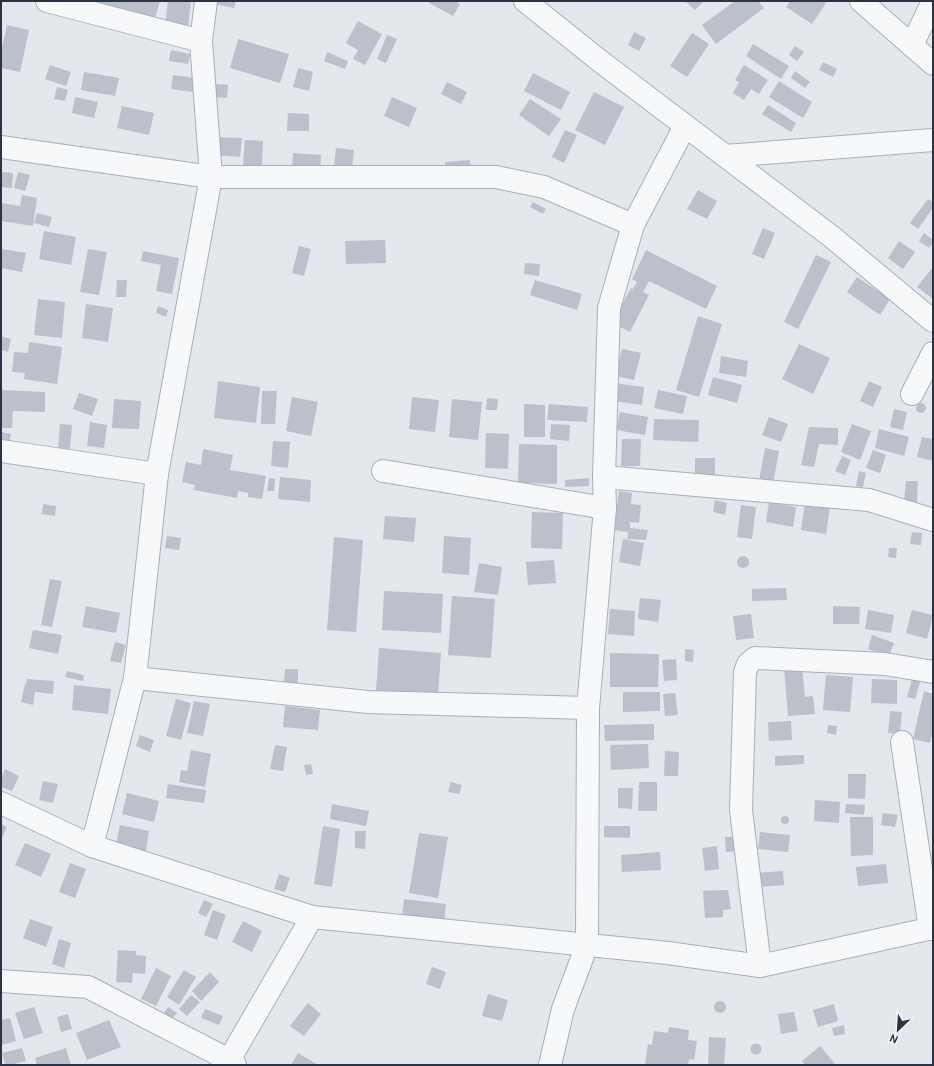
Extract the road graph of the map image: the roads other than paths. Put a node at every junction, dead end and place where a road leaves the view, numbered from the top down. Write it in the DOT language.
graph roads {
  1 [pos="47,1"];
  2 [pos="206,1"];
  3 [pos="525,1"];
  4 [pos="861,1"];
  5 [pos="933,1"];
  6 [pos="201,41"];
  7 [pos="912,46"];
  8 [pos="933,64"];
  9 [pos="685,126"];
  10 [pos="933,140"];
  11 [pos="2,149"];
  12 [pos="725,156"];
  13 [pos="210,177"];
  14 [pos="633,225"];
  15 [pos="933,321"];
  16 [pos="933,353"];
  17 [pos="912,394"];
  18 [pos="1,452"];
  19 [pos="383,471"];
  20 [pos="157,474"];
  21 [pos="604,477"];
  22 [pos="605,508"];
  23 [pos="933,520"];
  24 [pos="933,672"];
  25 [pos="135,678"];
  26 [pos="588,708"];
  27 [pos="902,742"];
  28 [pos="1,803"];
  29 [pos="92,846"];
  30 [pos="312,918"];
  31 [pos="931,928"];
  32 [pos="587,945"];
  33 [pos="760,966"];
  34 [pos="1,981"];
  35 [pos="229,1063"];
  36 [pos="550,1065"];
  1 -- 6 [label="street"];
  2 -- 6 [label="street"];
  3 -- 9 [label="street"];
  4 -- 7 [label="street"];
  5 -- 7 [label="street"];
  6 -- 13 [label="street"];
  7 -- 8 [label="street"];
  9 -- 12 [label="street"];
  9 -- 14 [label="street"];
  10 -- 12 [label="street"];
  11 -- 13 [label="street"];
  12 -- 15 [label="street"];
  13 -- 14 [label="street"];
  13 -- 20 [label="street"];
  14 -- 21 [label="street"];
  16 -- 17 [label="street"];
  18 -- 20 [label="street"];
  19 -- 22 [label="street"];
  20 -- 25 [label="street"];
  21 -- 22 [label="street"];
  21 -- 23 [label="street"];
  22 -- 26 [label="street"];
  24 -- 33 [label="street"];
  25 -- 26 [label="street"];
  25 -- 29 [label="street"];
  26 -- 32 [label="street"];
  27 -- 31 [label="street"];
  28 -- 29 [label="street"];
  29 -- 30 [label="street"];
  30 -- 32 [label="street"];
  30 -- 35 [label="street"];
  31 -- 33 [label="street"];
  32 -- 33 [label="street"];
  32 -- 36 [label="street"];
  34 -- 35 [label="street"];
}
